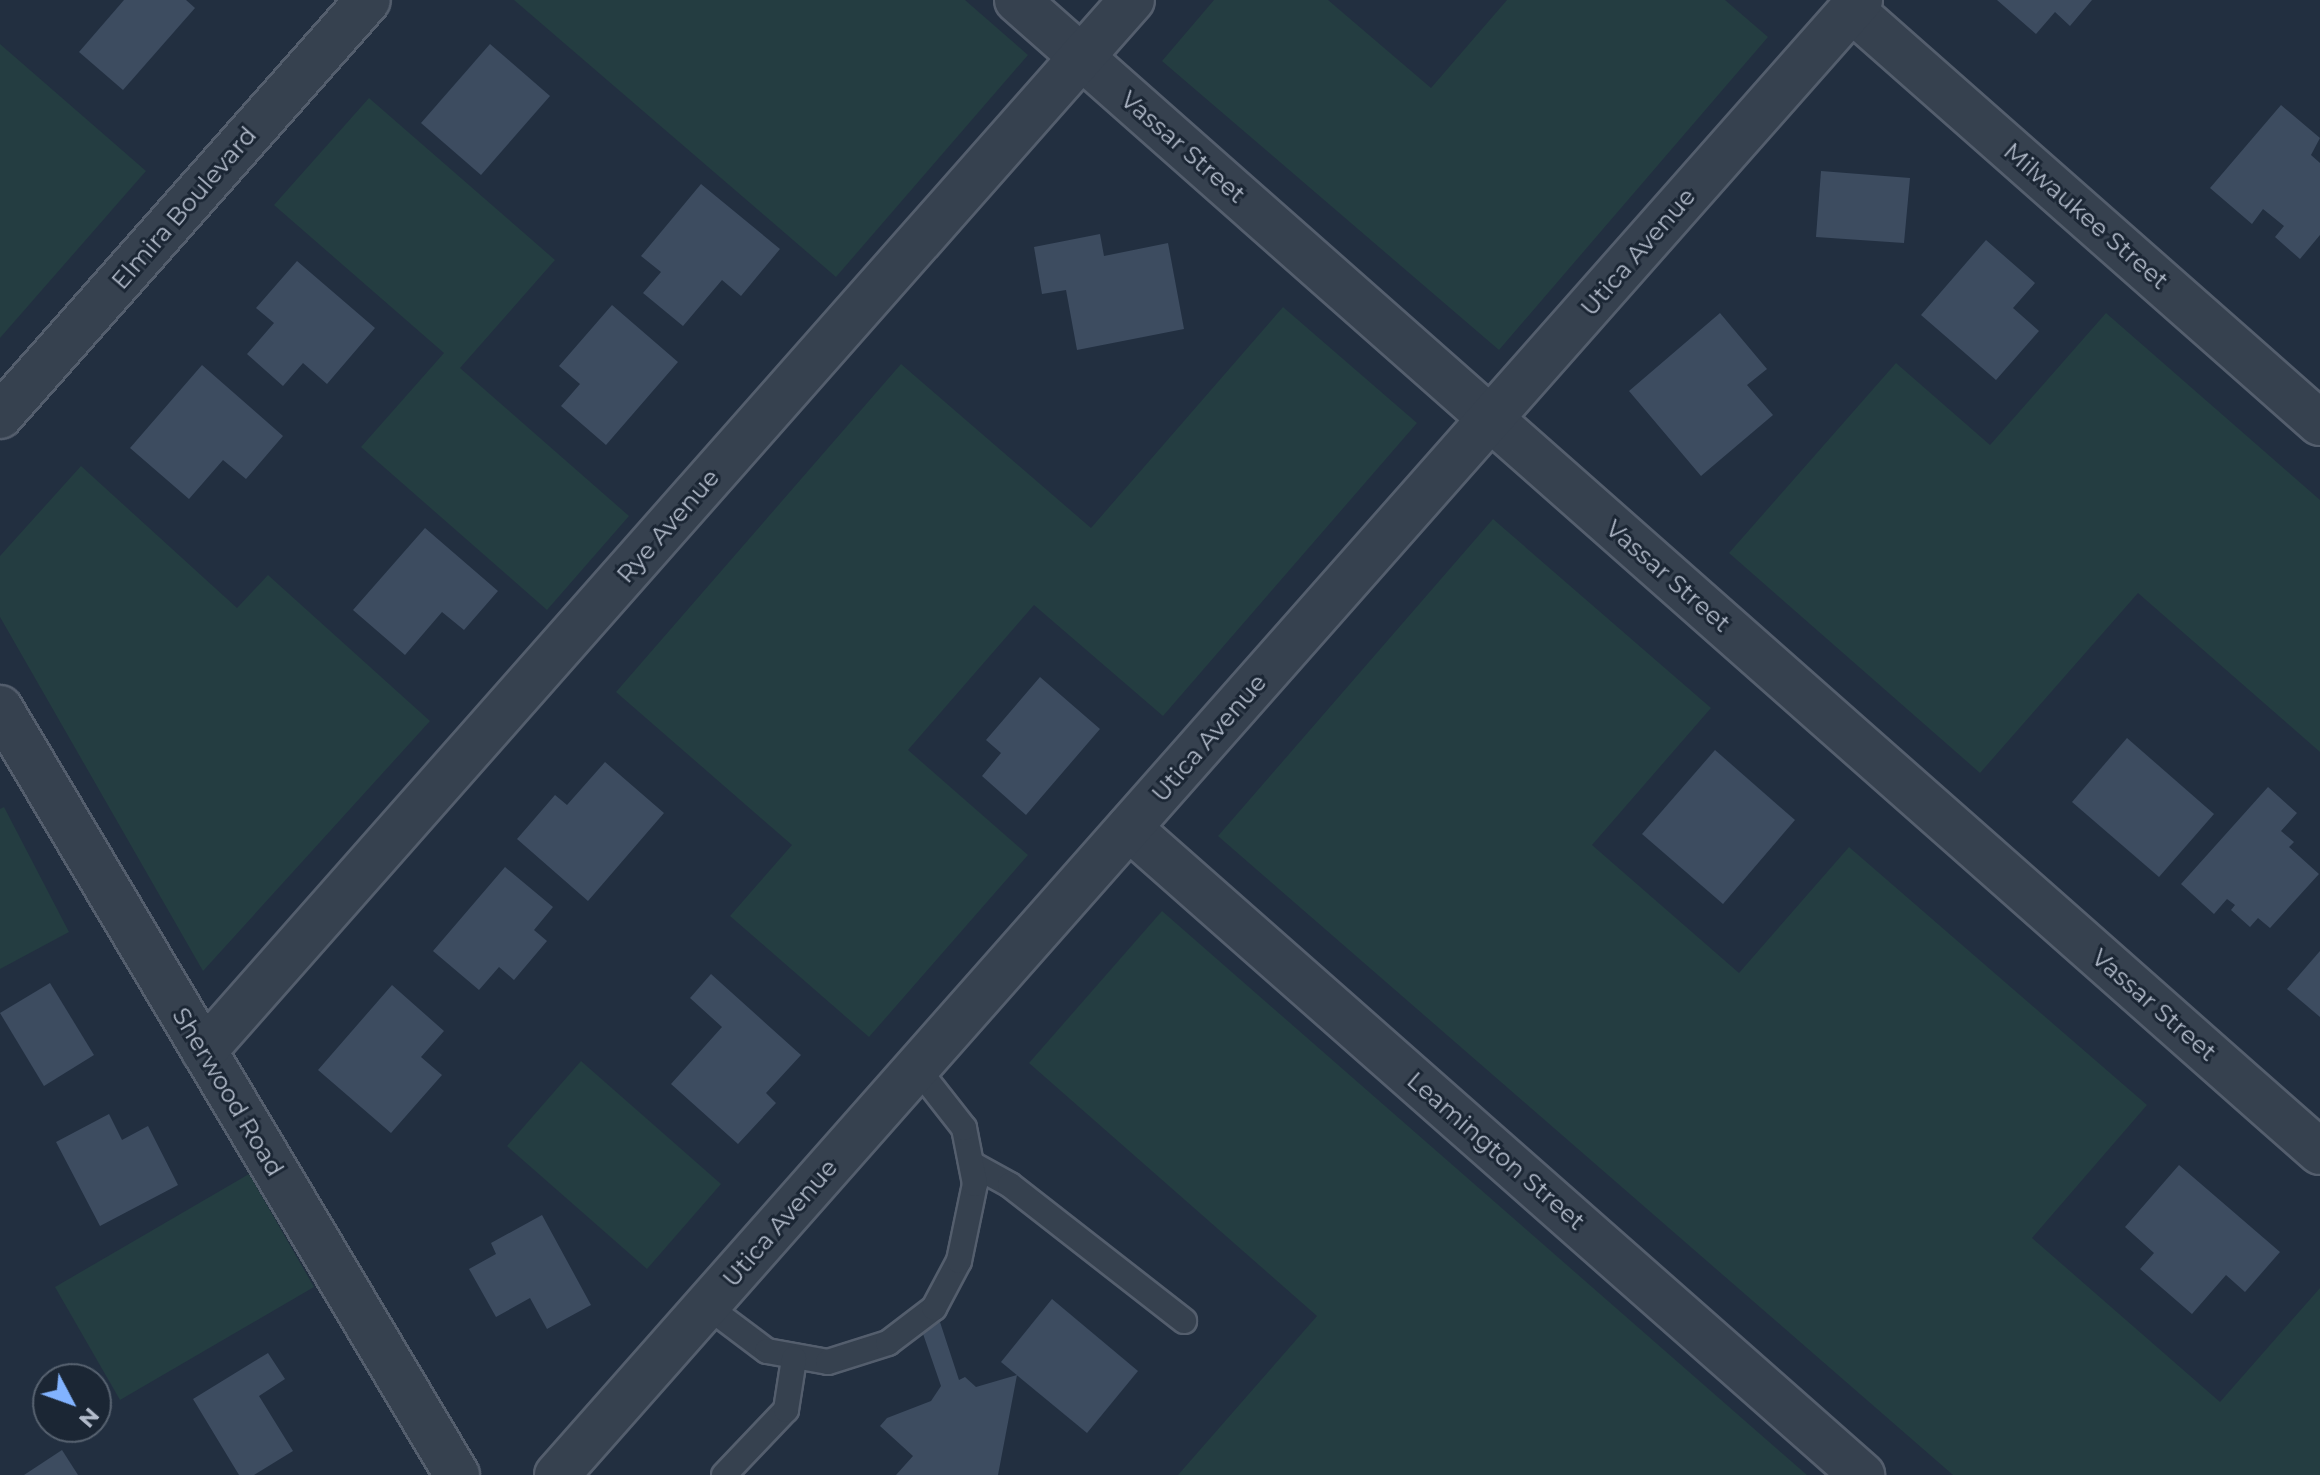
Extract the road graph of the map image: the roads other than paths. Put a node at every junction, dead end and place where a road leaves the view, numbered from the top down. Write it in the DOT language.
graph roads {
  1 [pos="368,0"];
  2 [pos="1017,0"];
  3 [pos="1132,0"];
  4 [pos="1856,5"];
  5 [pos="1082,57"];
  6 [pos="0,416"];
  7 [pos="1491,419"];
  8 [pos="2320,423"];
  9 [pos="0,708"];
  10 [pos="1129,828"];
  11 [pos="204,1051"];
  12 [pos="917,1068"];
  13 [pos="2320,1152"];
  14 [pos="972,1164"];
  15 [pos="707,1306"];
  16 [pos="1184,1321"];
  17 [pos="794,1359"];
  18 [pos="457,1475"];
  19 [pos="557,1475"];
  20 [pos="724,1475"];
  21 [pos="1862,1475"];
  1 -- 6 [label="street, Elmira Boulevard"];
  2 -- 5 [label="street, Vassar Street"];
  3 -- 5 [label="street, Rye Avenue"];
  4 -- 7 [label="street, Utica Avenue"];
  4 -- 8 [label="street, Milwaukee Street"];
  5 -- 7 [label="street, Vassar Street"];
  5 -- 11 [label="street, Rye Avenue"];
  7 -- 10 [label="street, Utica Avenue"];
  7 -- 13 [label="street, Vassar Street"];
  9 -- 11 [label="street, Sherwood Road"];
  10 -- 12 [label="street, Utica Avenue"];
  10 -- 21 [label="street, Leamington Street"];
  11 -- 18 [label="street, Sherwood Road"];
  12 -- 14 [label="lane"];
  12 -- 15 [label="street, Utica Avenue"];
  14 -- 16 [label="lane"];
  14 -- 17 [label="lane"];
  15 -- 17 [label="lane"];
  15 -- 19 [label="street, Utica Avenue"];
  17 -- 20 [label="lane"];
}
